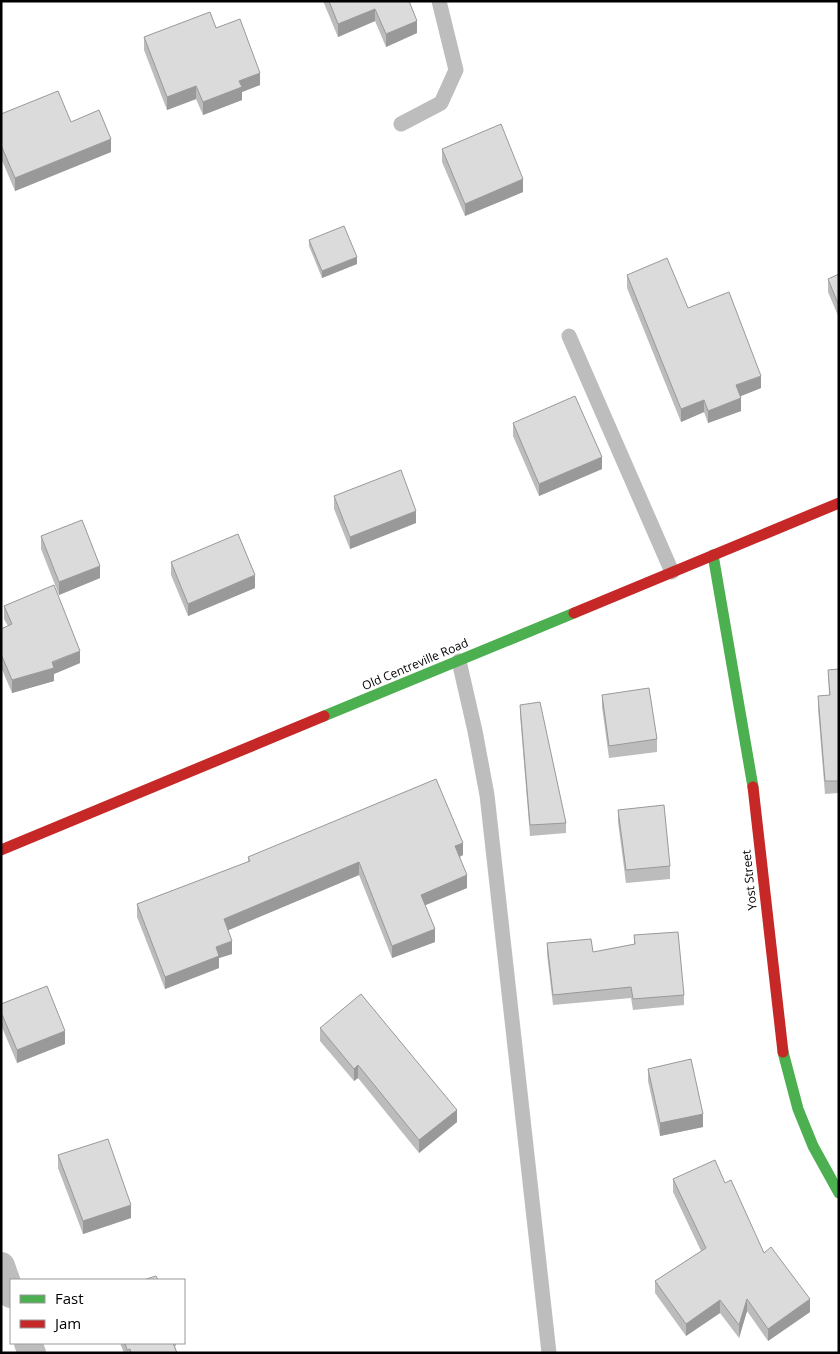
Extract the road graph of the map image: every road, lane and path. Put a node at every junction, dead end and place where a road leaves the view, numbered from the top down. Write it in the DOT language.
graph roads {
  1 [pos="439,1"];
  2 [pos="401,124"];
  3 [pos="569,336"];
  4 [pos="839,503"];
  5 [pos="712,555"];
  6 [pos="672,572"];
  7 [pos="459,661"];
  8 [pos="1,850"];
  9 [pos="836,1181"];
  10 [pos="1,1266"];
  11 [pos="10,1291"];
  12 [pos="549,1353"];
  1 -- 2 [label="lane"];
  3 -- 6 [label="lane"];
  4 -- 5 [label="main road, Old Centreville Road"];
  5 -- 6 [label="main road, Old Centreville Road"];
  5 -- 9 [label="main road, Yost Street"];
  6 -- 7 [label="main road, Old Centreville Road"];
  7 -- 8 [label="main road, Old Centreville Road"];
  7 -- 12 [label="lane"];
  10 -- 11 [label="street"];
}
